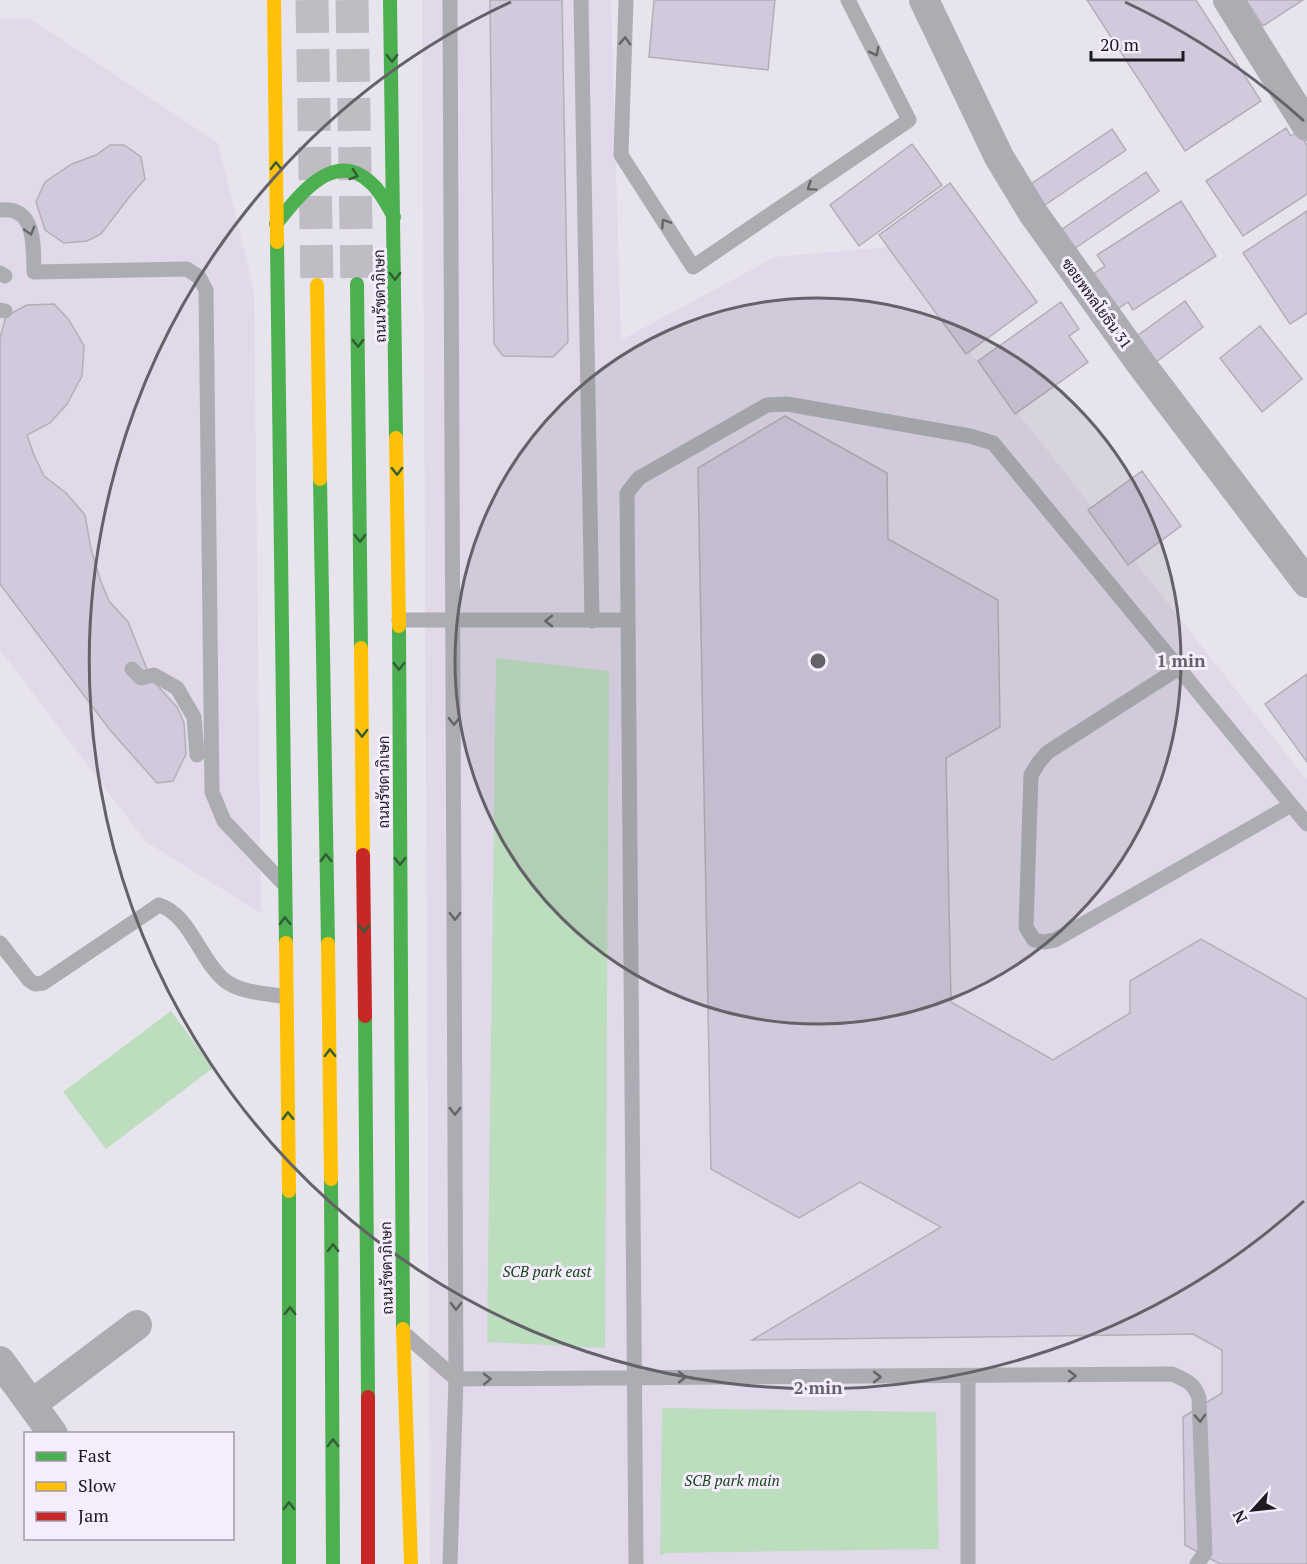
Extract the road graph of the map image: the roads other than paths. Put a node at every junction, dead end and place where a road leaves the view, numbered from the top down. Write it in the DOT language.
graph roads {
  1 [pos="274,0"];
  2 [pos="390,0"];
  3 [pos="450,0"];
  4 [pos="581,0"];
  5 [pos="626,0"];
  6 [pos="848,0"];
  7 [pos="924,0"];
  8 [pos="1228,0"];
  9 [pos="1307,126"];
  10 [pos="0,210"];
  11 [pos="394,217"];
  12 [pos="276,224"];
  13 [pos="357,284"];
  14 [pos="317,285"];
  15 [pos="1307,583"];
  16 [pos="399,620"];
  17 [pos="454,621"];
  18 [pos="592,621"];
  19 [pos="628,621"];
  20 [pos="1179,668"];
  21 [pos="132,669"];
  22 [pos="197,755"];
  23 [pos="1292,805"];
  24 [pos="1307,824"];
  25 [pos="284,885"];
  26 [pos="0,943"];
  27 [pos="286,997"];
  28 [pos="137,1325"];
  29 [pos="404,1333"];
  30 [pos="0,1360"];
  31 [pos="635,1377"];
  32 [pos="968,1377"];
  33 [pos="456,1379"];
  34 [pos="32,1404"];
  35 [pos="52,1432"];
  36 [pos="289,1564"];
  37 [pos="333,1564"];
  38 [pos="368,1564"];
  39 [pos="411,1564"];
  40 [pos="450,1564"];
  41 [pos="636,1564"];
  42 [pos="968,1564"];
  43 [pos="1197,1564"];
  12 -- 1 [label="main road, one-way"];
  2 -- 11 [label="main road, ถนนรัชดาภิเษก, one-way"];
  3 -- 17 [label="lane"];
  4 -- 18 [label="lane"];
  6 -- 5 [label="lane, one-way"];
  7 -- 15 [label="street, ซอยพหลโยธิน 31"];
  8 -- 9 [label="street"];
  10 -- 25 [label="lane, one-way"];
  12 -- 11 [label="main road, one-way"];
  11 -- 16 [label="main road, ถนนรัชดาภิเษก, one-way"];
  12 -- 25 [label="main road"];
  13 -- 38 [label="main road, ถนนรัชดาภิเษก, one-way"];
  37 -- 14 [label="main road, one-way"];
  16 -- 17 [label="lane"];
  16 -- 29 [label="main road, ถนนรัชดาภิเษก, one-way"];
  18 -- 17 [label="lane, one-way"];
  17 -- 33 [label="lane, one-way"];
  18 -- 19 [label="lane"];
  19 -- 20 [label="lane"];
  19 -- 31 [label="lane"];
  20 -- 23 [label="lane"];
  20 -- 23 [label="lane"];
  21 -- 22 [label="lane"];
  23 -- 24 [label="lane"];
  27 -- 25 [label="main road, one-way"];
  26 -- 27 [label="lane"];
  36 -- 27 [label="main road, one-way"];
  28 -- 34 [label="street"];
  29 -- 33 [label="lane"];
  29 -- 39 [label="main road, ถนนรัชดาภิเษก"];
  30 -- 34 [label="street"];
  31 -- 32 [label="lane, one-way"];
  33 -- 31 [label="lane, one-way"];
  31 -- 41 [label="lane"];
  32 -- 42 [label="lane"];
  32 -- 43 [label="lane, one-way"];
  33 -- 40 [label="lane"];
  34 -- 35 [label="street"];
}
